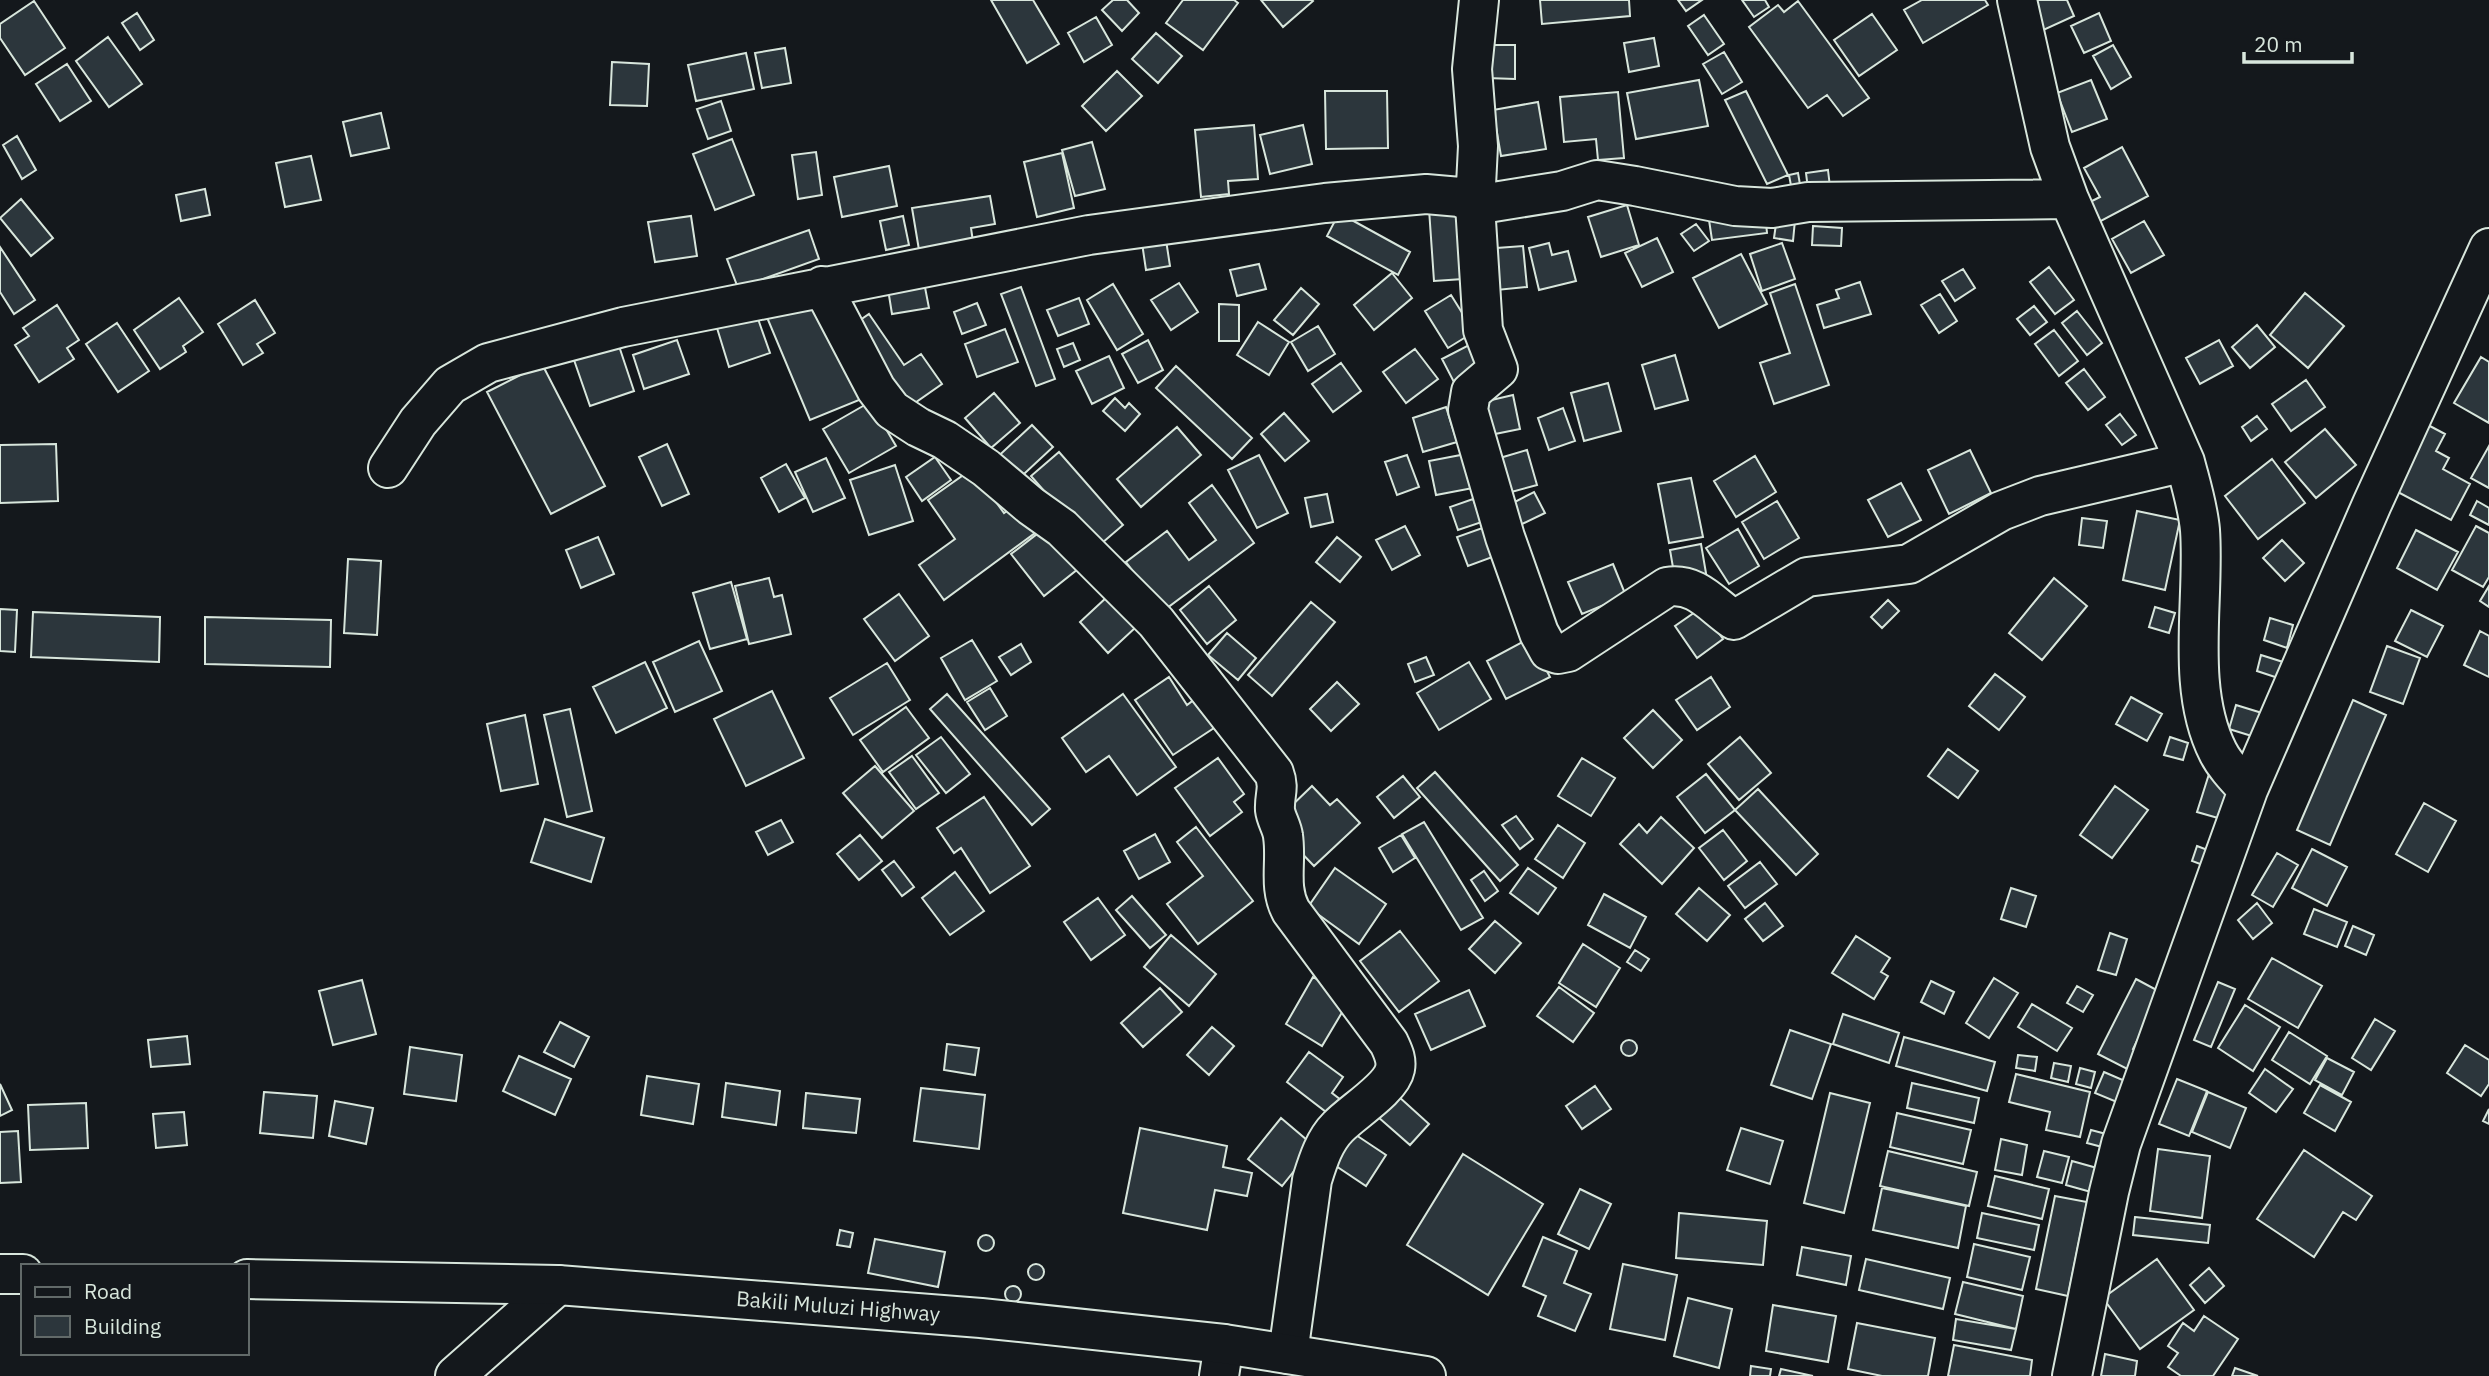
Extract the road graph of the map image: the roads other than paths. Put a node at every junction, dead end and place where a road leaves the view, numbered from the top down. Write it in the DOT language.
graph roads {
  1 [pos="1479,0"];
  2 [pos="2017,0"];
  3 [pos="2069,199"];
  4 [pos="1475,205"];
  5 [pos="2489,248"];
  6 [pos="822,286"];
  7 [pos="2185,462"];
  8 [pos="388,468"];
  9 [pos="2248,790"];
  10 [pos="0,1274"];
  11 [pos="21,1274"];
  12 [pos="248,1279"];
  13 [pos="558,1285"];
  14 [pos="1289,1354"];
  15 [pos="1222,1360"];
  16 [pos="455,1376"];
  17 [pos="1426,1376"];
  18 [pos="2072,1376"];
  1 -- 4 [label="main road"];
  2 -- 3 [label="main road"];
  3 -- 4 [label="main road"];
  3 -- 7 [label="main road"];
  4 -- 6 [label="main road"];
  4 -- 7 [label="main road"];
  5 -- 9 [label="main road"];
  6 -- 8 [label="main road"];
  6 -- 14 [label="main road"];
  7 -- 9 [label="main road"];
  9 -- 18 [label="main road"];
  10 -- 11 [label="main road"];
  12 -- 13 [label="main road, Bakili Muluzi Highway"];
  13 -- 15 [label="main road, Bakili Muluzi Highway"];
  13 -- 16 [label="main road"];
  14 -- 15 [label="main road, Bakili Muluzi Highway"];
  14 -- 17 [label="main road, Bakili Muluzi Highway"];
}
